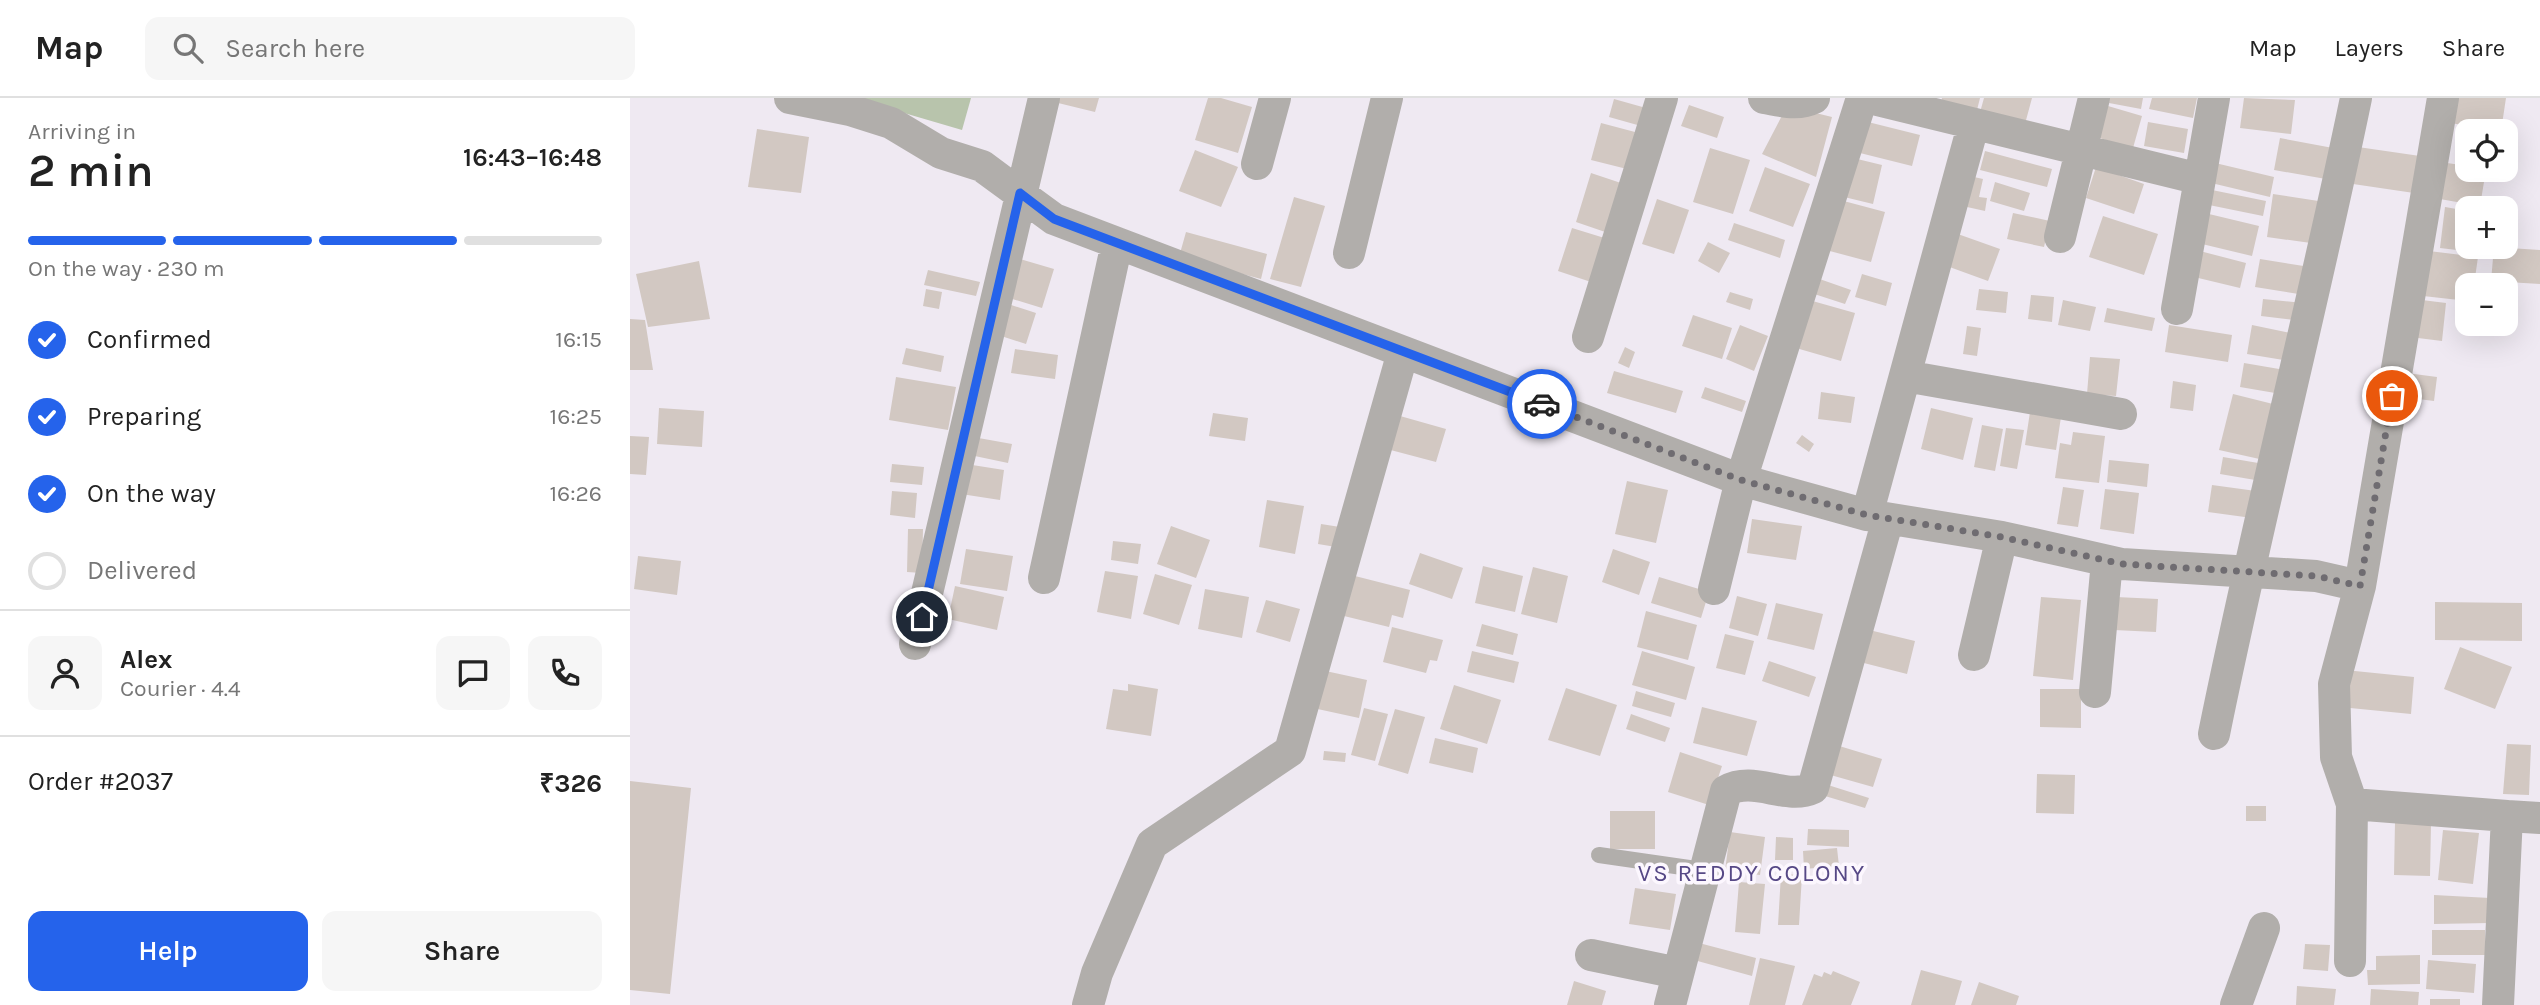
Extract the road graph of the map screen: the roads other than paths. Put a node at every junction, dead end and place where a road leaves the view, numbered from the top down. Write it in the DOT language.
graph roads {
  1 [pos="790,98"];
  2 [pos="1044,98"];
  3 [pos="1275,98"];
  4 [pos="1387,98"];
  5 [pos="1662,98"];
  6 [pos="1764,98"];
  7 [pos="1814,98"];
  8 [pos="1862,98"];
  9 [pos="1869,98"];
  10 [pos="2094,98"];
  11 [pos="2214,98"];
  12 [pos="2356,98"];
  13 [pos="2443,98"];
  14 [pos="1973,126"];
  15 [pos="2082,152"];
  16 [pos="1257,164"];
  17 [pos="2200,179"];
  18 [pos="1020,193"];
  19 [pos="2060,237"];
  20 [pos="1117,243"];
  21 [pos="1349,253"];
  22 [pos="2177,309"];
  23 [pos="1588,337"];
  24 [pos="1403,352"];
  25 [pos="1905,376"];
  26 [pos="2121,414"];
  27 [pos="1741,480"];
  28 [pos="1877,517"];
  29 [pos="2002,537"];
  30 [pos="2107,561"];
  31 [pos="2247,571"];
  32 [pos="1044,578"];
  33 [pos="2360,586"];
  34 [pos="1714,589"];
  35 [pos="915,644"];
  36 [pos="1974,655"];
  37 [pos="2095,692"];
  38 [pos="2214,734"];
  39 [pos="2352,804"];
  40 [pos="2507,816"];
  41 [pos="2540,818"];
  42 [pos="1599,855"];
  43 [pos="1703,870"];
  44 [pos="2264,928"];
  45 [pos="1591,955"];
  46 [pos="2350,961"];
  47 [pos="1678,973"];
  48 [pos="1088,1005"];
  49 [pos="1670,1005"];
  50 [pos="2236,1005"];
  51 [pos="2498,1005"];
  1 -- 18 [label="street"];
  2 -- 18 [label="street"];
  3 -- 16 [label="street"];
  4 -- 21 [label="street"];
  5 -- 23 [label="street"];
  6 -- 7 [label="street"];
  8 -- 27 [label="street"];
  9 -- 14 [label="street"];
  10 -- 15 [label="street"];
  11 -- 17 [label="street"];
  12 -- 31 [label="street"];
  13 -- 33 [label="street"];
  14 -- 15 [label="street"];
  14 -- 25 [label="street"];
  15 -- 17 [label="street"];
  15 -- 19 [label="street"];
  17 -- 22 [label="street"];
  18 -- 20 [label="street"];
  18 -- 35 [label="street"];
  20 -- 24 [label="street"];
  20 -- 32 [label="street"];
  24 -- 27 [label="street"];
  24 -- 48 [label="street"];
  25 -- 26 [label="street"];
  25 -- 28 [label="street"];
  27 -- 28 [label="street"];
  27 -- 34 [label="street"];
  28 -- 29 [label="street"];
  28 -- 43 [label="street"];
  29 -- 30 [label="street"];
  29 -- 36 [label="street"];
  30 -- 31 [label="street"];
  30 -- 37 [label="street"];
  31 -- 33 [label="street"];
  31 -- 38 [label="street"];
  33 -- 39 [label="street"];
  39 -- 40 [label="street"];
  39 -- 46 [label="street"];
  40 -- 41 [label="street"];
  40 -- 51 [label="street"];
  42 -- 43 [label="lane"];
  43 -- 47 [label="street"];
  44 -- 50 [label="street"];
  45 -- 47 [label="street"];
  47 -- 49 [label="street"];
}
